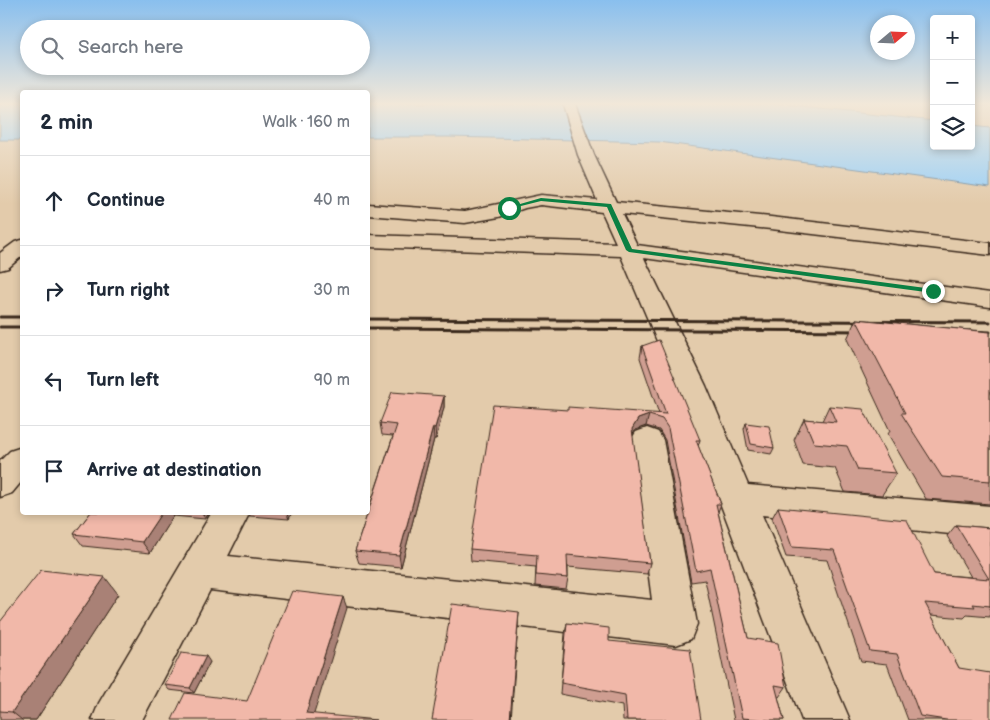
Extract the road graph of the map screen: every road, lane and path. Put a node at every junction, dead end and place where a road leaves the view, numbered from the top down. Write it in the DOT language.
graph roads {
  1 [pos="580,138"];
  2 [pos="609,206"];
  3 [pos="370,210"];
  4 [pos="370,241"];
  5 [pos="16,247"];
  6 [pos="990,249"];
  7 [pos="629,250"];
  8 [pos="0,262"];
  9 [pos="990,300"];
  10 [pos="647,440"];
  11 [pos="20,462"];
  12 [pos="0,483"];
  13 [pos="736,498"];
  14 [pos="230,515"];
  15 [pos="990,522"];
  16 [pos="200,571"];
  17 [pos="116,720"];
  18 [pos="826,720"];
  1 -- 2 [label="street"];
  2 -- 3 [label="street"];
  2 -- 6 [label="street"];
  2 -- 7 [label="street"];
  4 -- 7 [label="street"];
  5 -- 8 [label="street"];
  7 -- 9 [label="street"];
  7 -- 13 [label="street"];
  10 -- 16 [label="street"];
  11 -- 12 [label="street"];
  13 -- 15 [label="street"];
  13 -- 18 [label="street"];
  14 -- 16 [label="street"];
  16 -- 17 [label="street"];
}
